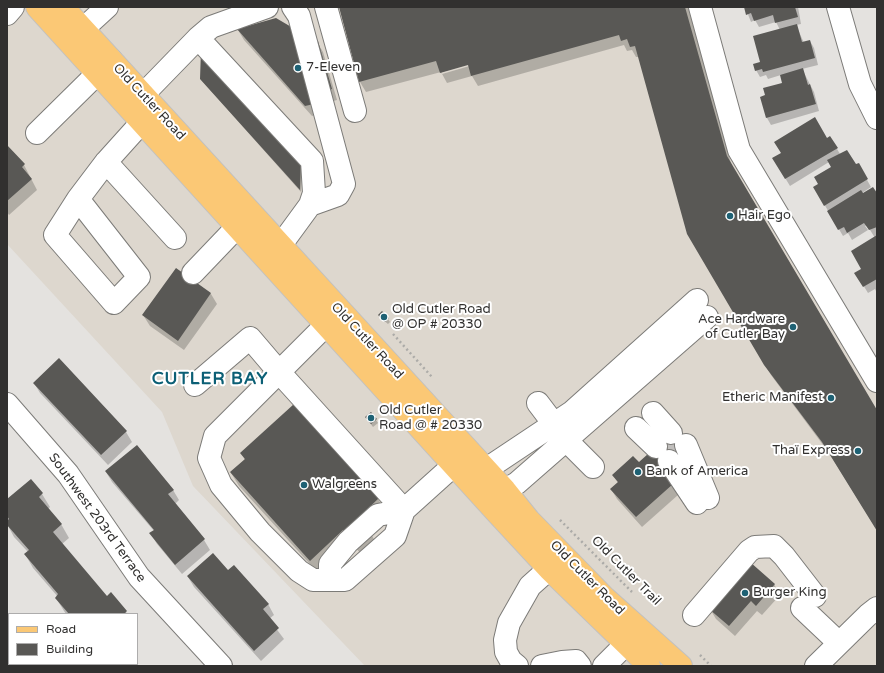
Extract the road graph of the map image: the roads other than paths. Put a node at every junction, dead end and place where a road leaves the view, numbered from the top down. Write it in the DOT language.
graph roads {
  1 [pos="13,7"];
  2 [pos="37,7"];
  3 [pos="63,7"];
  4 [pos="108,7"];
  5 [pos="267,7"];
  6 [pos="293,7"];
  7 [pos="326,7"];
  8 [pos="700,7"];
  9 [pos="838,7"];
  10 [pos="7,14"];
  11 [pos="76,36"];
  12 [pos="198,38"];
  13 [pos="104,66"];
  14 [pos="138,109"];
  15 [pos="355,111"];
  16 [pos="877,118"];
  17 [pos="37,133"];
  18 [pos="106,162"];
  19 [pos="78,199"];
  20 [pos="310,205"];
  21 [pos="244,220"];
  22 [pos="175,238"];
  23 [pos="273,253"];
  24 [pos="193,273"];
  25 [pos="702,309"];
  26 [pos="333,319"];
  27 [pos="279,372"];
  28 [pos="877,381"];
  29 [pos="195,385"];
  30 [pos="538,403"];
  31 [pos="7,404"];
  32 [pos="644,421"];
  33 [pos="560,432"];
  34 [pos="593,467"];
  35 [pos="469,472"];
  36 [pos="505,490"];
  37 [pos="703,501"];
  38 [pos="404,510"];
  39 [pos="549,569"];
  40 [pos="877,608"];
  41 [pos="694,615"];
  42 [pos="633,637"];
  43 [pos="838,643"];
  44 [pos="689,660"];
  45 [pos="221,666"];
  46 [pos="517,666"];
  47 [pos="542,666"];
  48 [pos="580,666"];
  49 [pos="604,666"];
  50 [pos="649,666"];
  51 [pos="816,666"];
  1 -- 10 [label="street"];
  2 -- 11 [label="main road, Old Cutler Road"];
  3 -- 11 [label="main road, Old Cutler Road"];
  4 -- 11 [label="street"];
  5 -- 12 [label="street"];
  6 -- 20 [label="street"];
  7 -- 15 [label="street"];
  8 -- 28 [label="street"];
  9 -- 16 [label="street"];
  11 -- 13 [label="main road, Old Cutler Road"];
  12 -- 14 [label="street"];
  12 -- 20 [label="street"];
  13 -- 14 [label="main road, Old Cutler Road"];
  13 -- 17 [label="street"];
  14 -- 18 [label="street"];
  14 -- 21 [label="main road, Old Cutler Road"];
  18 -- 19 [label="street"];
  18 -- 22 [label="street"];
  20 -- 23 [label="street"];
  21 -- 23 [label="main road, Old Cutler Road"];
  21 -- 24 [label="street"];
  23 -- 26 [label="main road, Old Cutler Road"];
  25 -- 33 [label="street"];
  26 -- 27 [label="street"];
  26 -- 35 [label="main road, Old Cutler Road"];
  26 -- 35 [label="main road, Old Cutler Road"];
  27 -- 29 [label="street"];
  27 -- 38 [label="street"];
  27 -- 38 [label="street"];
  30 -- 33 [label="street"];
  31 -- 45 [label="street, Southwest 203rd Terrace"];
  32 -- 37 [label="street"];
  33 -- 34 [label="street"];
  33 -- 35 [label="street"];
  33 -- 36 [label="street"];
  35 -- 36 [label="main road"];
  35 -- 38 [label="street"];
  35 -- 39 [label="main road, Old Cutler Road"];
  36 -- 42 [label="main road, Old Cutler Road"];
  39 -- 42 [label="main road, Old Cutler Road"];
  39 -- 46 [label="street"];
  40 -- 43 [label="street"];
  41 -- 43 [label="street"];
  42 -- 44 [label="main road, Old Cutler Road"];
  42 -- 49 [label="street"];
  42 -- 50 [label="main road, Old Cutler Road"];
  43 -- 51 [label="street"];
  47 -- 48 [label="street"];
}
